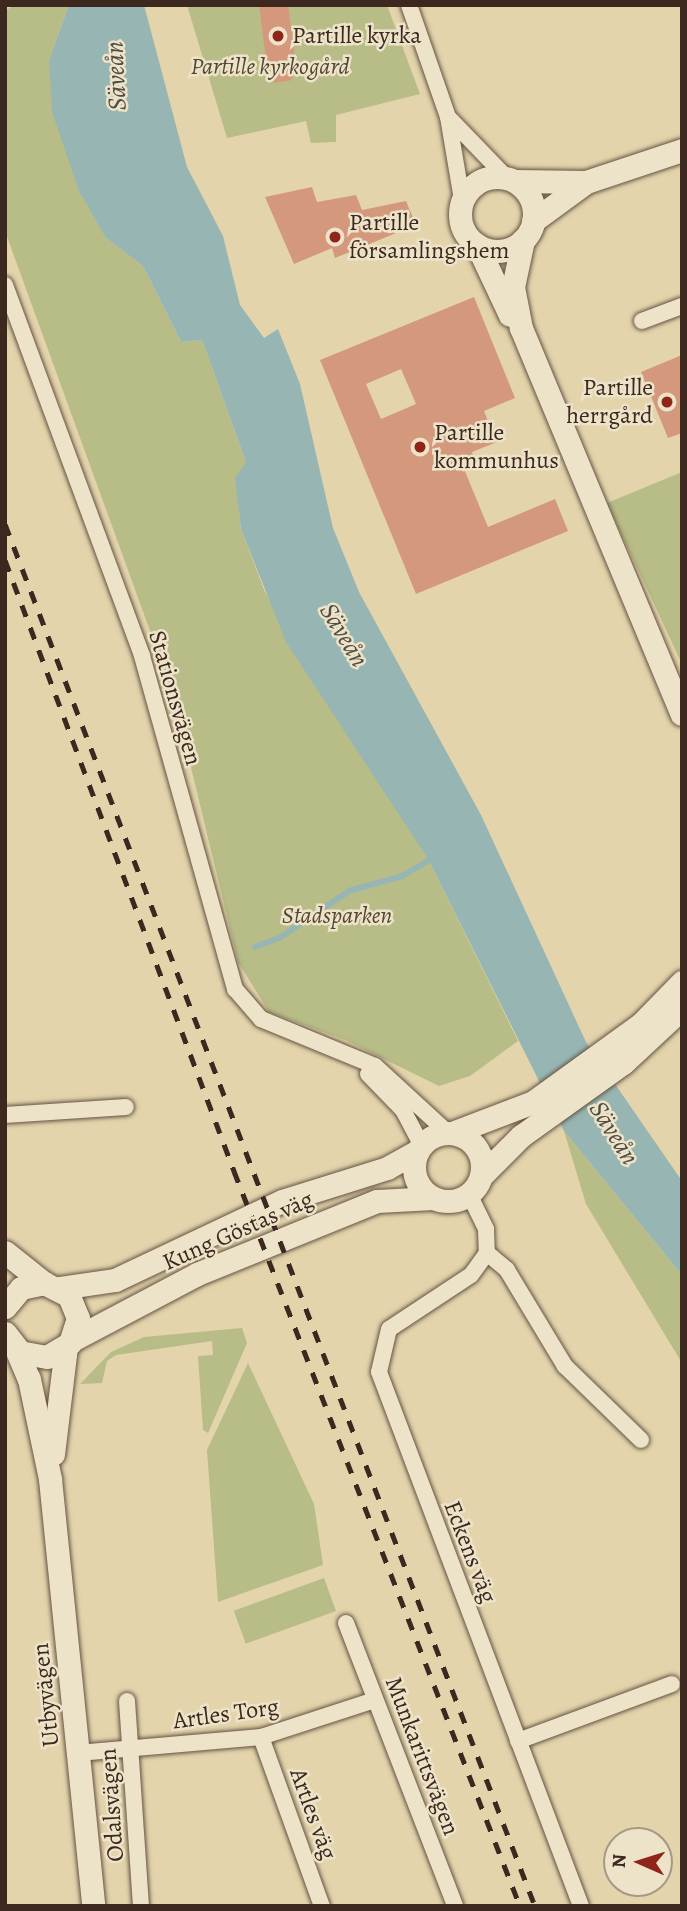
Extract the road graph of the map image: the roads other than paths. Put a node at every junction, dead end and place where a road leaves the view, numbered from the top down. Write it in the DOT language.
graph roads {
  1 [pos="409,5"];
  2 [pos="448,117"];
  3 [pos="682,150"];
  4 [pos="511,180"];
  5 [pos="586,182"];
  6 [pos="462,200"];
  7 [pos="528,230"];
  8 [pos="477,245"];
  9 [pos="5,285"];
  10 [pos="682,306"];
  11 [pos="642,321"];
  12 [pos="521,328"];
  13 [pos="682,714"];
  14 [pos="682,982"];
  15 [pos="682,1008"];
  16 [pos="618,1055"];
  17 [pos="359,1064"];
  18 [pos="126,1107"];
  19 [pos="539,1111"];
  20 [pos="5,1115"];
  21 [pos="450,1133"];
  22 [pos="420,1149"];
  23 [pos="475,1185"];
  24 [pos="433,1198"];
  25 [pos="5,1252"];
  26 [pos="487,1253"];
  27 [pos="52,1286"];
  28 [pos="5,1305"];
  29 [pos="11,1341"];
  30 [pos="69,1344"];
  31 [pos="641,1440"];
  32 [pos="50,1479"];
  33 [pos="346,1623"];
  34 [pos="671,1684"];
  35 [pos="375,1700"];
  36 [pos="127,1701"];
  37 [pos="261,1737"];
  38 [pos="518,1741"];
  39 [pos="131,1749"];
  40 [pos="78,1754"];
  41 [pos="93,1906"];
  42 [pos="141,1906"];
  43 [pos="322,1906"];
  44 [pos="455,1906"];
  45 [pos="581,1906"];
  1 -- 2 [label="street"];
  2 -- 4 [label="street"];
  2 -- 6 [label="street"];
  3 -- 5 [label="main road"];
  4 -- 5 [label="main road"];
  4 -- 6 [label="main road"];
  4 -- 7 [label="main road"];
  5 -- 7 [label="main road"];
  6 -- 8 [label="main road"];
  7 -- 8 [label="main road"];
  7 -- 12 [label="main road"];
  8 -- 12 [label="main road"];
  9 -- 17 [label="street, Stationsvägen"];
  10 -- 11 [label="street"];
  12 -- 13 [label="main road"];
  14 -- 16 [label="main road, Kung Göstas väg"];
  15 -- 16 [label="main road, Kung Göstas väg"];
  16 -- 19 [label="main road, Kung Göstas väg"];
  17 -- 21 [label="street, Stationsvägen"];
  17 -- 22 [label="street, Stationsvägen"];
  18 -- 20 [label="street"];
  19 -- 21 [label="main road, Kung Göstas väg"];
  19 -- 23 [label="main road, Kung Göstas väg"];
  21 -- 22 [label="main road, Kung Göstas väg"];
  21 -- 23 [label="main road"];
  22 -- 24 [label="main road"];
  22 -- 27 [label="main road, Kung Göstas väg"];
  23 -- 24 [label="main road, Kung Göstas väg"];
  23 -- 26 [label="street"];
  24 -- 30 [label="main road, Kung Göstas väg"];
  25 -- 27 [label="main road"];
  26 -- 31 [label="street"];
  26 -- 38 [label="street, Eckens väg"];
  27 -- 28 [label="main road, Kung Göstas väg"];
  27 -- 30 [label="main road"];
  29 -- 30 [label="main road, Kung Göstas väg"];
  29 -- 32 [label="main road, Utbyvägen"];
  30 -- 32 [label="main road, Utbyvägen"];
  32 -- 40 [label="main road, Utbyvägen"];
  33 -- 35 [label="street, Munkarittsvägen"];
  34 -- 38 [label="street"];
  35 -- 37 [label="street, Artles Torg"];
  35 -- 44 [label="street, Munkarittsvägen"];
  36 -- 39 [label="street, Odalsvägen"];
  37 -- 39 [label="street, Artles Torg"];
  37 -- 43 [label="street, Artles väg"];
  38 -- 45 [label="street, Eckens väg"];
  39 -- 40 [label="street, Artles Torg"];
  39 -- 42 [label="street, Odalsvägen"];
  40 -- 41 [label="main road, Utbyvägen"];
}
